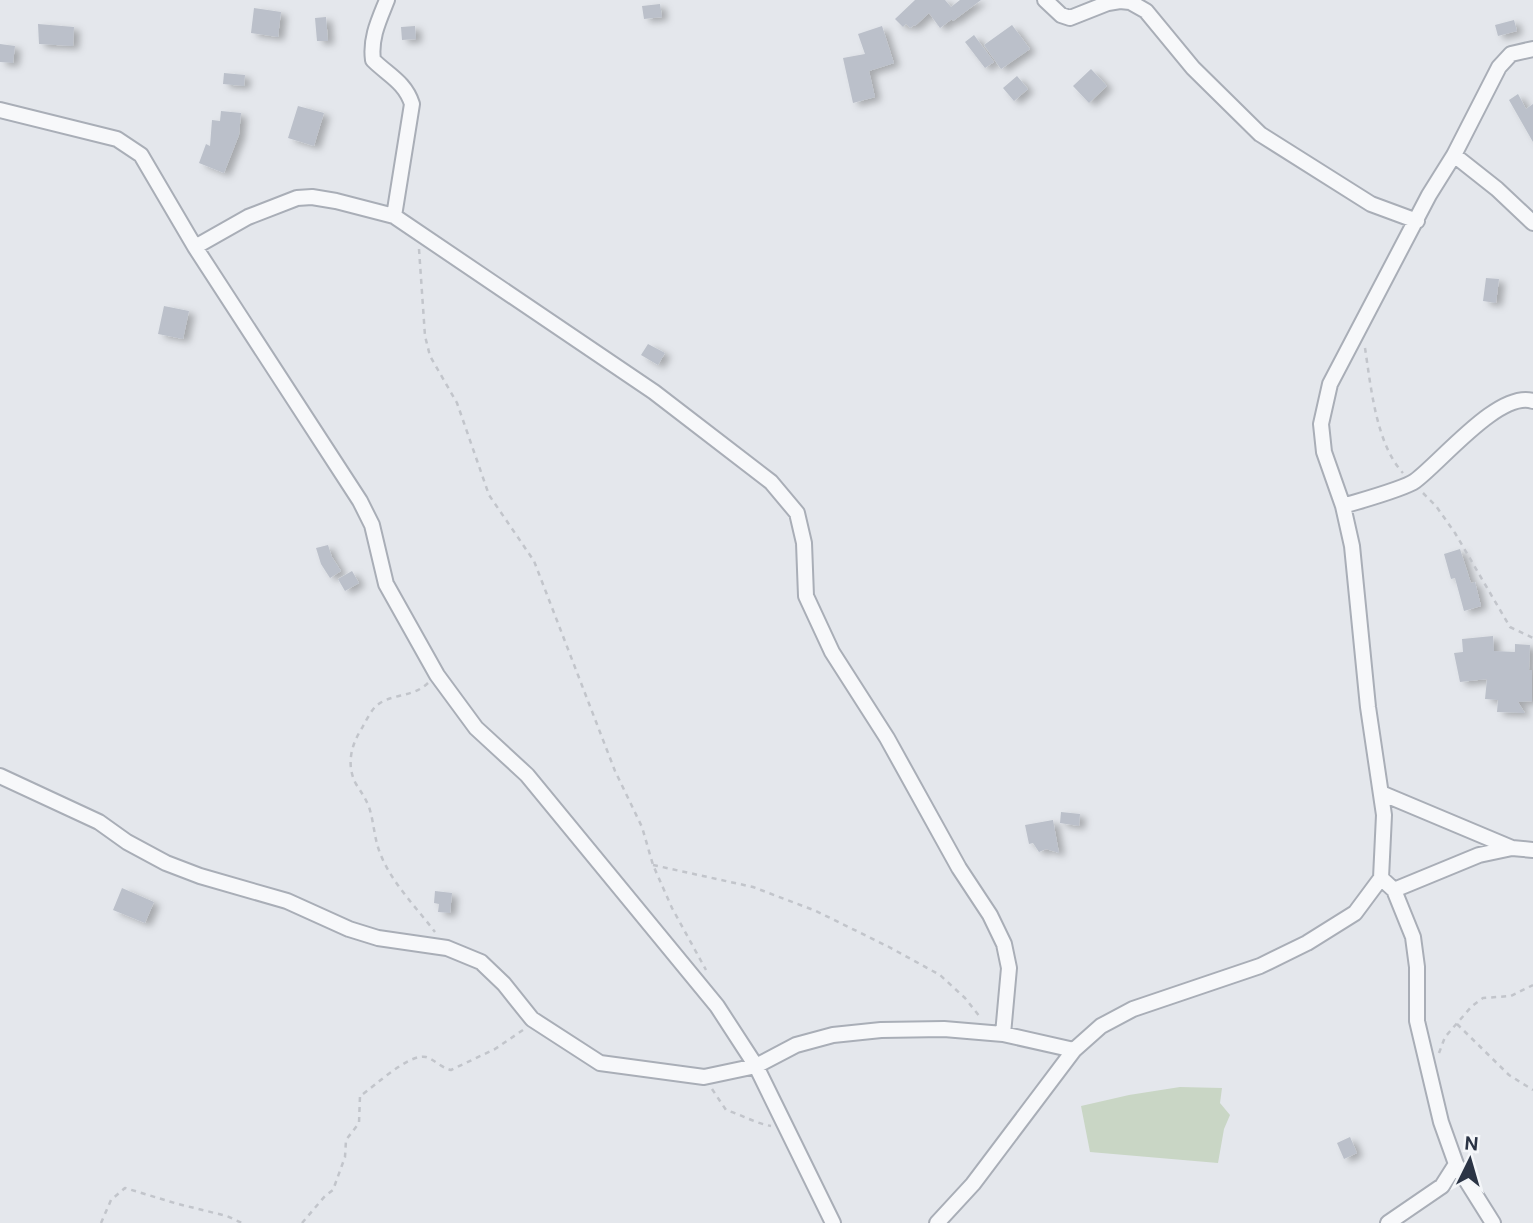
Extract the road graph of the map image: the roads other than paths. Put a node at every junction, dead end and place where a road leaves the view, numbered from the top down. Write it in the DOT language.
graph roads {
  1 [pos="387,0"];
  2 [pos="1045,0"];
  3 [pos="1154,0"];
  4 [pos="1159,25"];
  5 [pos="1533,49"];
  6 [pos="0,110"];
  7 [pos="1454,155"];
  8 [pos="394,216"];
  9 [pos="1417,221"];
  10 [pos="1533,223"];
  11 [pos="195,247"];
  12 [pos="1533,401"];
  13 [pos="1343,506"];
  14 [pos="0,776"];
  15 [pos="1381,793"];
  16 [pos="1512,848"];
  17 [pos="1533,849"];
  18 [pos="1381,878"];
  19 [pos="1394,890"];
  20 [pos="998,1033"];
  21 [pos="1074,1050"];
  22 [pos="756,1066"];
  23 [pos="1456,1164"];
  24 [pos="833,1223"];
  25 [pos="937,1223"];
  26 [pos="1388,1223"];
  27 [pos="1493,1223"];
  1 -- 8 [label="street"];
  2 -- 4 [label="street"];
  3 -- 4 [label="street"];
  4 -- 9 [label="street"];
  5 -- 7 [label="street"];
  6 -- 11 [label="street"];
  7 -- 9 [label="street"];
  7 -- 10 [label="street"];
  8 -- 11 [label="street"];
  8 -- 20 [label="street"];
  9 -- 13 [label="street"];
  11 -- 22 [label="street"];
  12 -- 13 [label="street"];
  13 -- 15 [label="street"];
  14 -- 22 [label="street"];
  15 -- 16 [label="street"];
  15 -- 18 [label="street"];
  16 -- 17 [label="street"];
  16 -- 19 [label="street"];
  18 -- 19 [label="street"];
  18 -- 21 [label="street"];
  19 -- 23 [label="street"];
  20 -- 21 [label="street"];
  20 -- 22 [label="street"];
  21 -- 25 [label="street"];
  22 -- 24 [label="street"];
  23 -- 26 [label="street"];
  23 -- 27 [label="street"];
}
